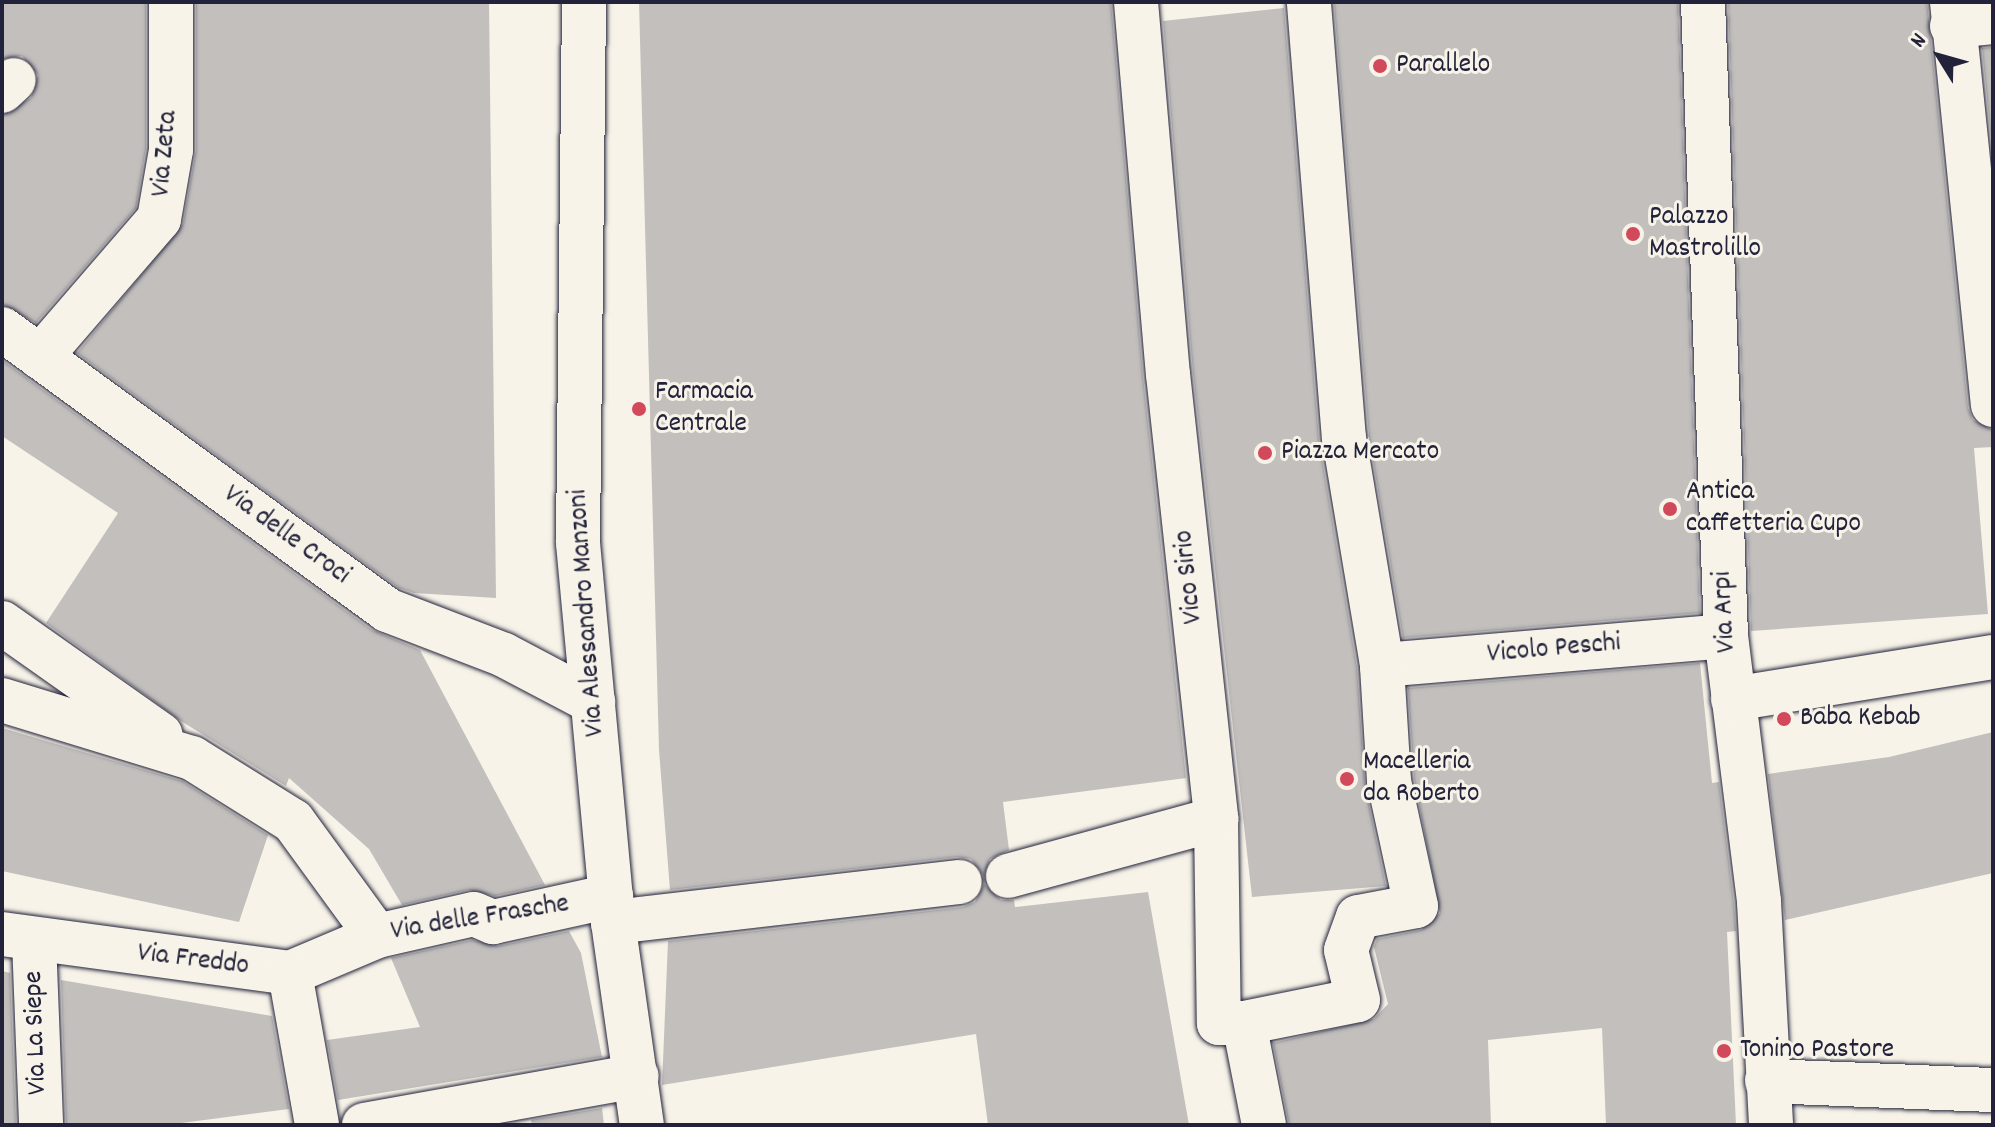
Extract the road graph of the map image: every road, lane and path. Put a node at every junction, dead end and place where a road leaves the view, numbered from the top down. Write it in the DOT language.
graph roads {
  1 [pos="171,2"];
  2 [pos="584,2"];
  3 [pos="1136,2"];
  4 [pos="1309,2"];
  5 [pos="1703,2"];
  6 [pos="1966,17"];
  7 [pos="2,329"];
  8 [pos="40,357"];
  9 [pos="1993,405"];
  10 [pos="2,623"];
  11 [pos="1726,636"];
  12 [pos="1993,657"];
  13 [pos="1382,665"];
  14 [pos="1733,699"];
  15 [pos="2,700"];
  16 [pos="593,702"];
  17 [pos="192,758"];
  18 [pos="1216,819"];
  19 [pos="1008,876"];
  20 [pos="960,882"];
  21 [pos="612,909"];
  22 [pos="377,936"];
  23 [pos="18,937"];
  24 [pos="290,973"];
  25 [pos="1244,1023"];
  26 [pos="637,1076"];
  27 [pos="1767,1081"];
  28 [pos="1993,1090"];
  29 [pos="498,1112"];
  30 [pos="41,1125"];
  31 [pos="317,1125"];
  32 [pos="364,1125"];
  33 [pos="642,1125"];
  34 [pos="1264,1125"];
  35 [pos="1771,1125"];
  1 -- 8 [label="street, Via Zeta"];
  2 -- 16 [label="street, Via Alessandro Manzoni"];
  3 -- 18 [label="street, Vico Sirio"];
  4 -- 13 [label="street"];
  5 -- 11 [label="street, Via Arpi"];
  6 -- 9 [label="street"];
  7 -- 8 [label="street, Via delle Croci"];
  8 -- 16 [label="street, Via delle Croci"];
  10 -- 17 [label="street"];
  11 -- 13 [label="street, Vicolo Peschi"];
  11 -- 14 [label="street, Via Arpi"];
  12 -- 14 [label="street"];
  13 -- 25 [label="street"];
  14 -- 27 [label="street, Via Arpi"];
  15 -- 17 [label="street, Via delle Frasche"];
  16 -- 21 [label="street, Via Alessandro Manzoni"];
  17 -- 22 [label="street, Via delle Frasche"];
  18 -- 19 [label="street"];
  18 -- 25 [label="street, Vico Sirio"];
  20 -- 21 [label="street, Via delle Frasche"];
  21 -- 22 [label="street, Via delle Frasche"];
  21 -- 26 [label="street, Via Alessandro Manzoni"];
  22 -- 24 [label="street, Via Freddo"];
  23 -- 24 [label="street, Via Freddo"];
  23 -- 30 [label="street, Via La Siepe"];
  24 -- 31 [label="street"];
  25 -- 34 [label="street"];
  26 -- 29 [label="street"];
  26 -- 33 [label="street, Via Alessandro Manzoni"];
  27 -- 28 [label="street"];
  27 -- 35 [label="street, Via Arpi"];
  29 -- 32 [label="street"];
}
